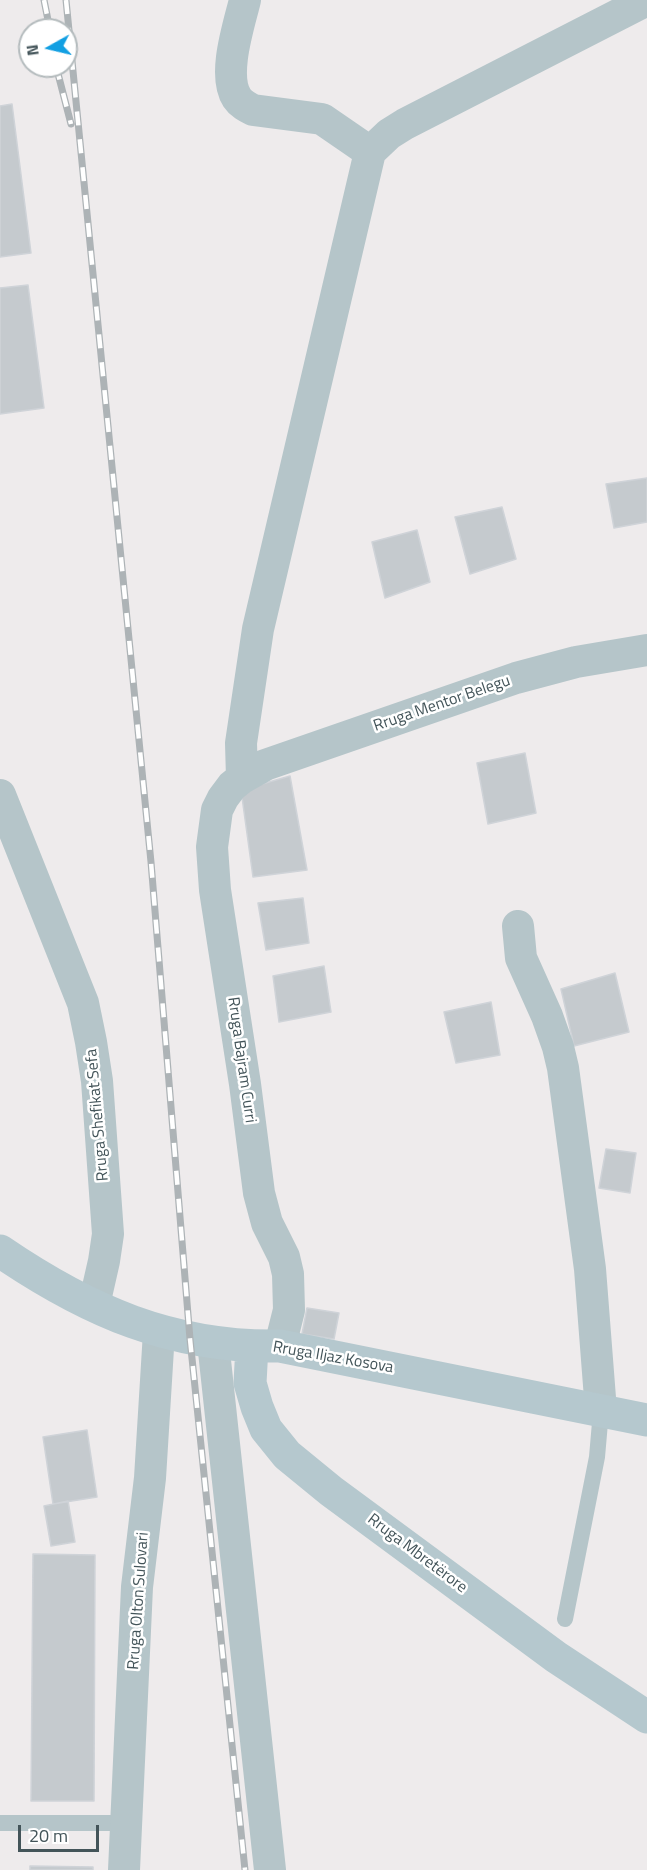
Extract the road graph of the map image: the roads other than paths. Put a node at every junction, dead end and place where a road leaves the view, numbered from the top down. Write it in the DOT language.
graph roads {
  1 [pos="245,0"];
  2 [pos="647,0"];
  3 [pos="370,152"];
  4 [pos="647,650"];
  5 [pos="242,778"];
  6 [pos="0,795"];
  7 [pos="518,926"];
  8 [pos="0,1251"];
  9 [pos="94,1305"];
  10 [pos="159,1332"];
  11 [pos="213,1342"];
  12 [pos="266,1346"];
  13 [pos="601,1411"];
  14 [pos="647,1420"];
  15 [pos="565,1619"];
  16 [pos="647,1717"];
  17 [pos="126,1822"];
  18 [pos="0,1823"];
  19 [pos="124,1870"];
  20 [pos="270,1870"];
  1 -- 3 [label="street"];
  2 -- 3 [label="street"];
  3 -- 5 [label="street"];
  4 -- 5 [label="street, Rruga Mentor Belegu"];
  5 -- 12 [label="street, Rruga Bajram Curri"];
  6 -- 9 [label="street, Rruga Shefikat Sefa"];
  7 -- 13 [label="street"];
  8 -- 9 [label="street, Rruga Iljaz Kosova"];
  9 -- 10 [label="street, Rruga Iljaz Kosova"];
  10 -- 11 [label="street, Rruga Iljaz Kosova"];
  10 -- 17 [label="street, Rruga Olton Sulovari"];
  11 -- 12 [label="street, Rruga Iljaz Kosova"];
  11 -- 20 [label="street"];
  12 -- 13 [label="street, Rruga Iljaz Kosova"];
  12 -- 16 [label="street, Rruga Mbretërore"];
  13 -- 14 [label="street, Rruga Iljaz Kosova"];
  13 -- 15 [label="lane"];
  17 -- 18 [label="lane"];
  17 -- 19 [label="street, Rruga Olton Sulovari"];
}
